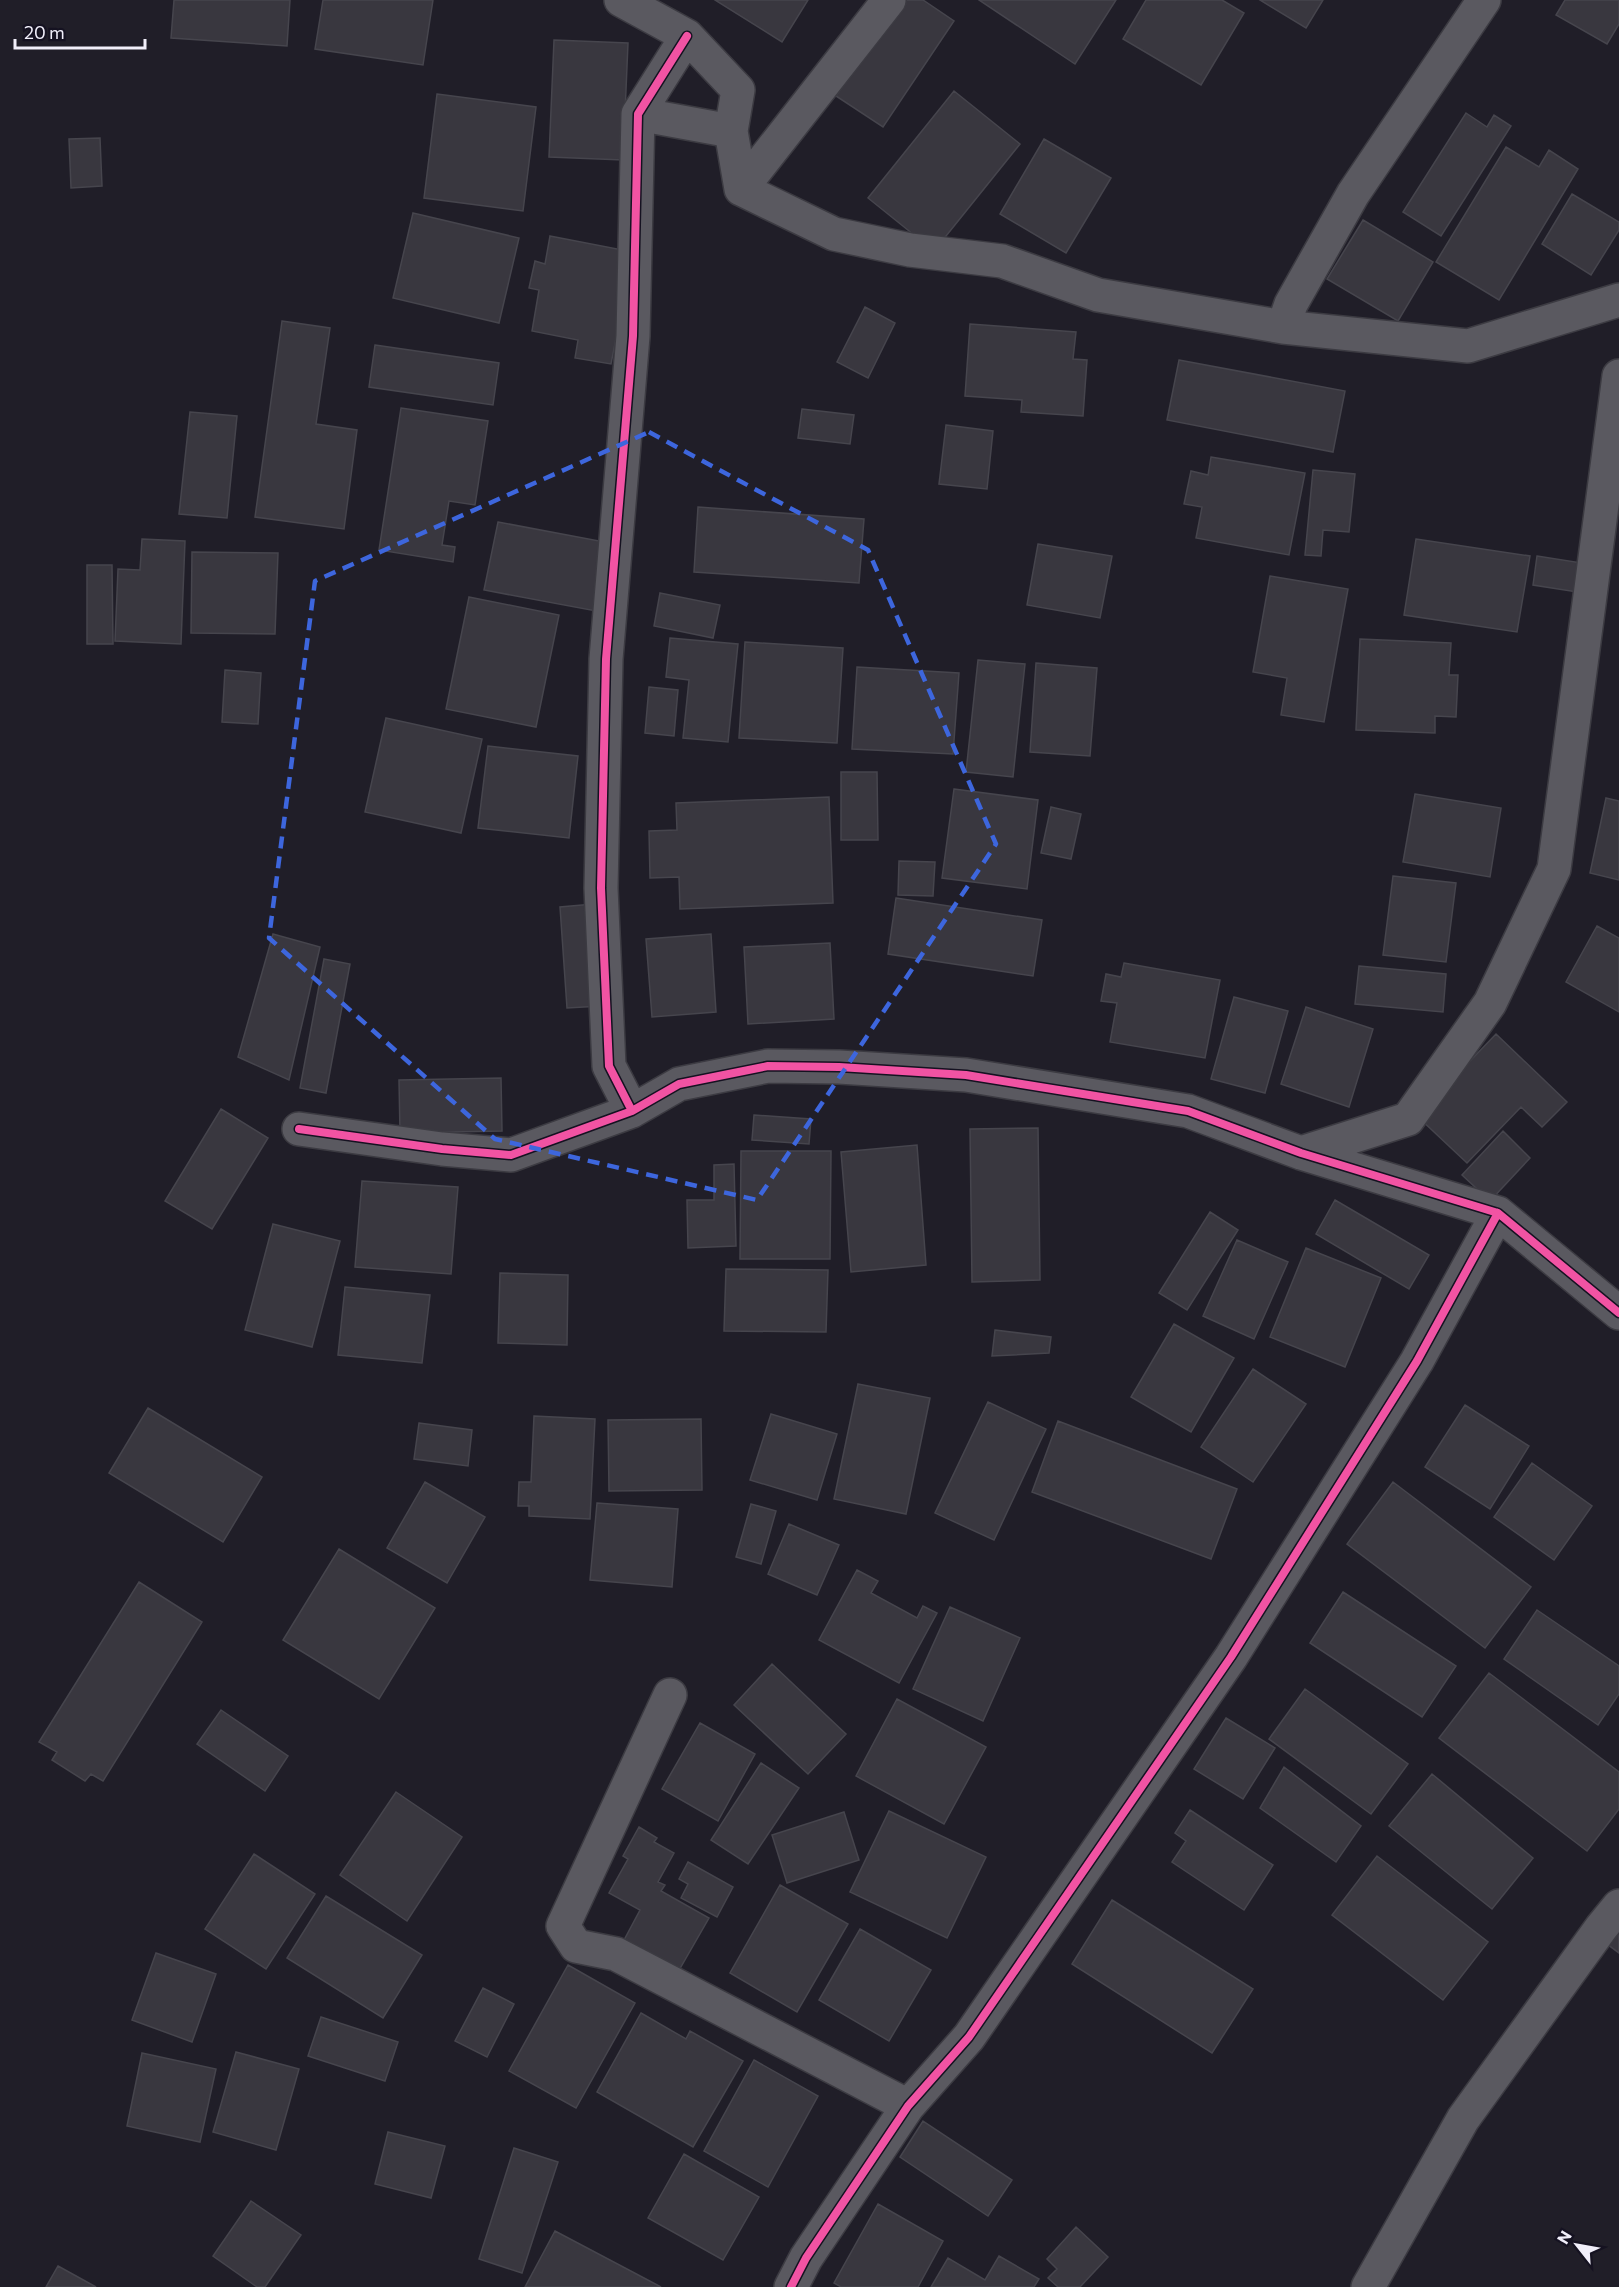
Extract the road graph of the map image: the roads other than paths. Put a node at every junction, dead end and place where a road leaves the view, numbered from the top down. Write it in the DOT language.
graph roads {
  1 [pos="621,0"];
  2 [pos="889,0"];
  3 [pos="1484,0"];
  4 [pos="687,36"];
  5 [pos="638,114"];
  6 [pos="731,131"];
  7 [pos="741,189"];
  8 [pos="1619,300"];
  9 [pos="1283,327"];
  10 [pos="1619,376"];
  11 [pos="632,1111"];
  12 [pos="298,1129"];
  13 [pos="1301,1153"];
  14 [pos="1498,1213"];
  15 [pos="1619,1313"];
  16 [pos="670,1695"];
  17 [pos="1619,1906"];
  18 [pos="908,2106"];
  19 [pos="791,2287"];
  20 [pos="1368,2287"];
  1 -- 4 [label="street"];
  2 -- 7 [label="street"];
  3 -- 9 [label="street"];
  4 -- 5 [label="street"];
  4 -- 6 [label="street"];
  5 -- 6 [label="street"];
  5 -- 11 [label="street"];
  6 -- 7 [label="street"];
  7 -- 9 [label="street"];
  8 -- 9 [label="street"];
  10 -- 13 [label="street"];
  11 -- 12 [label="street"];
  11 -- 13 [label="street"];
  13 -- 14 [label="street"];
  14 -- 15 [label="street"];
  14 -- 18 [label="street"];
  16 -- 18 [label="street"];
  17 -- 20 [label="street"];
  18 -- 19 [label="street"];
}
